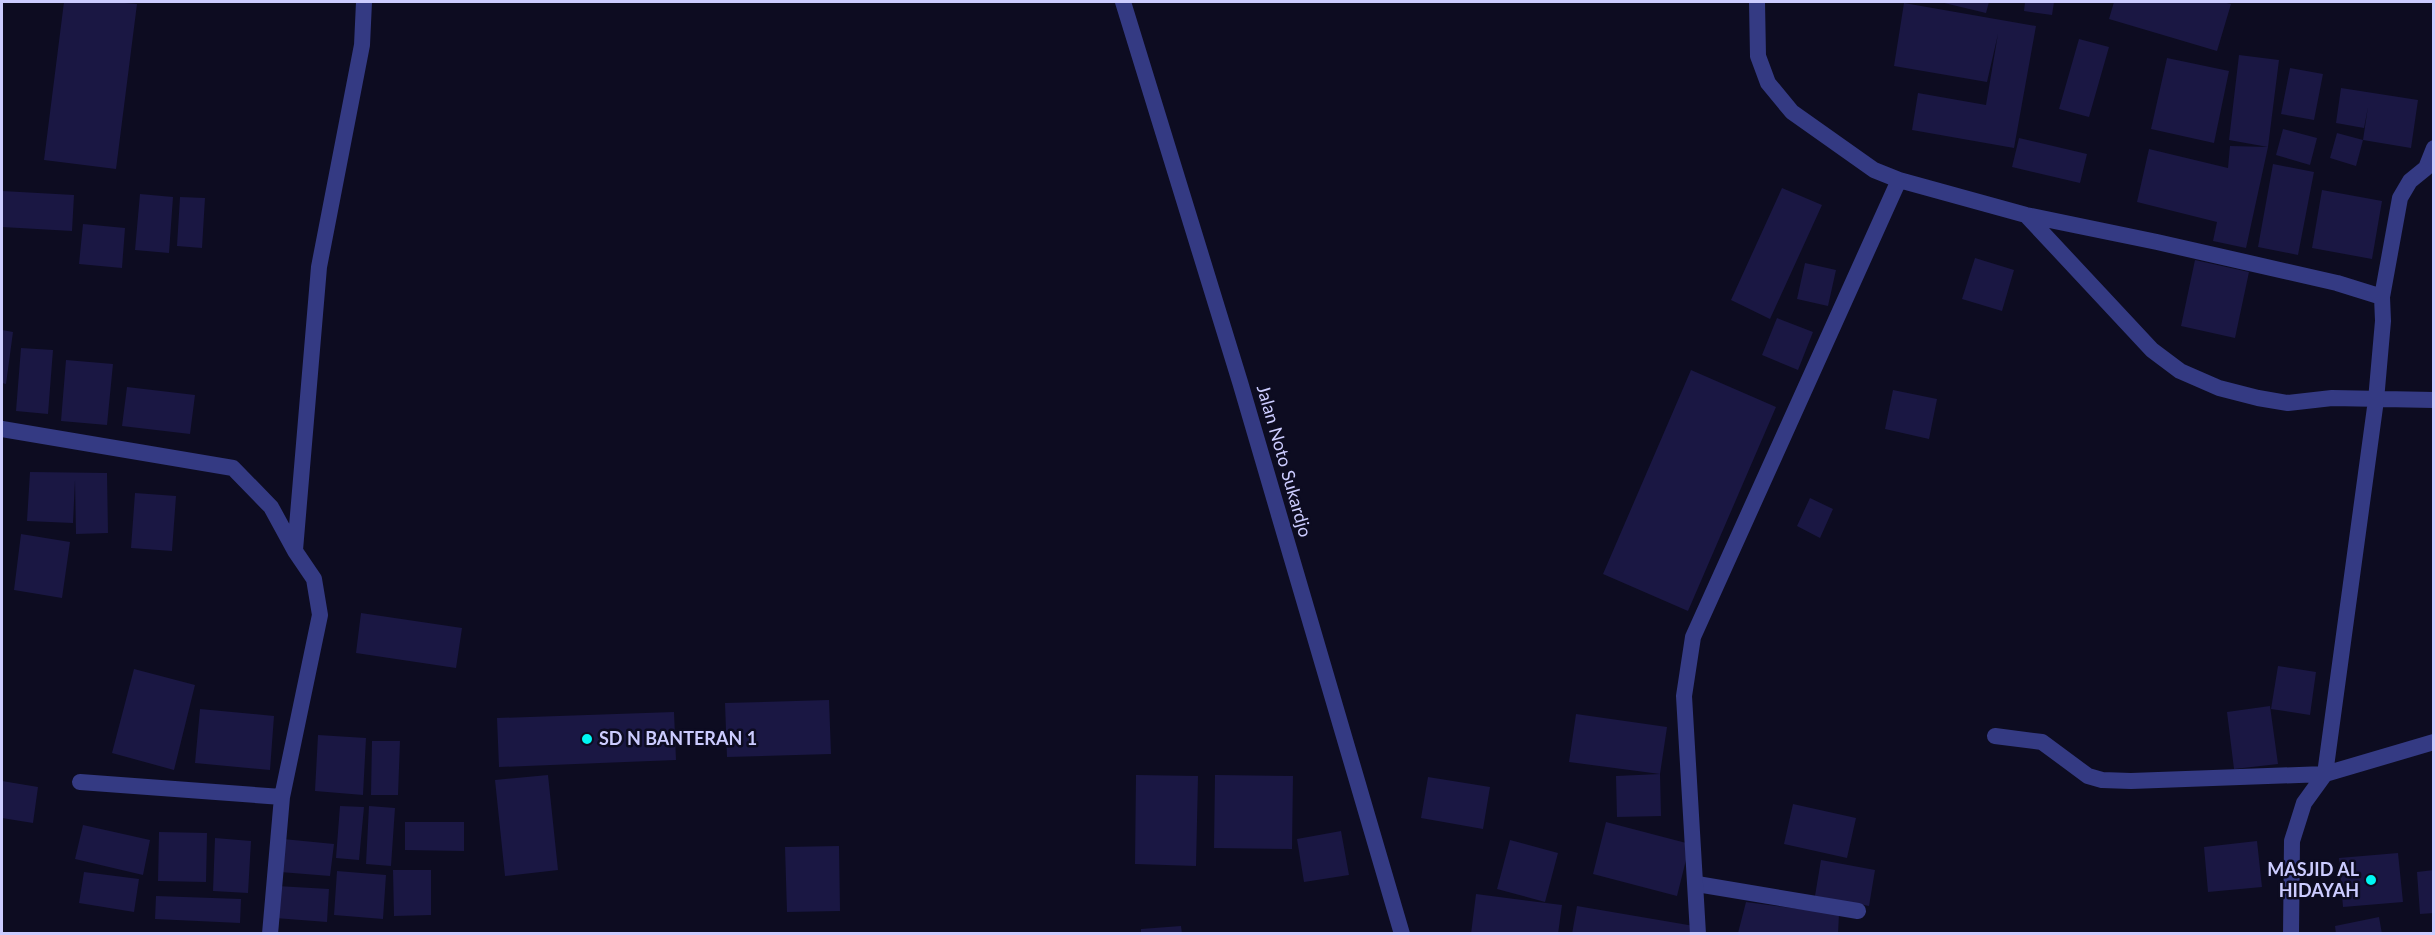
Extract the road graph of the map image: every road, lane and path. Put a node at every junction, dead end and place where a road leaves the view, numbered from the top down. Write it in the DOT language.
graph roads {
  1 [pos="364,2"];
  2 [pos="1123,2"];
  3 [pos="1757,2"];
  4 [pos="2433,148"];
  5 [pos="1899,180"];
  6 [pos="2026,215"];
  7 [pos="2382,297"];
  8 [pos="2376,400"];
  9 [pos="2433,400"];
  10 [pos="2,429"];
  11 [pos="295,551"];
  12 [pos="1995,736"];
  13 [pos="2433,742"];
  14 [pos="2325,774"];
  15 [pos="80,782"];
  16 [pos="282,797"];
  17 [pos="1697,884"];
  18 [pos="1858,911"];
  19 [pos="270,933"];
  20 [pos="1402,933"];
  21 [pos="1698,933"];
  22 [pos="2291,933"];
  1 -- 11 [label="street"];
  2 -- 20 [label="street, Jalan Noto Sukardjo"];
  3 -- 5 [label="street"];
  4 -- 7 [label="street"];
  5 -- 6 [label="street"];
  5 -- 17 [label="street"];
  6 -- 7 [label="street"];
  6 -- 8 [label="street"];
  7 -- 8 [label="street"];
  8 -- 9 [label="street"];
  8 -- 14 [label="street"];
  10 -- 11 [label="street"];
  11 -- 16 [label="street"];
  12 -- 14 [label="street"];
  13 -- 14 [label="street"];
  14 -- 22 [label="street"];
  15 -- 16 [label="street"];
  16 -- 19 [label="street"];
  17 -- 18 [label="street"];
  17 -- 21 [label="street"];
}
